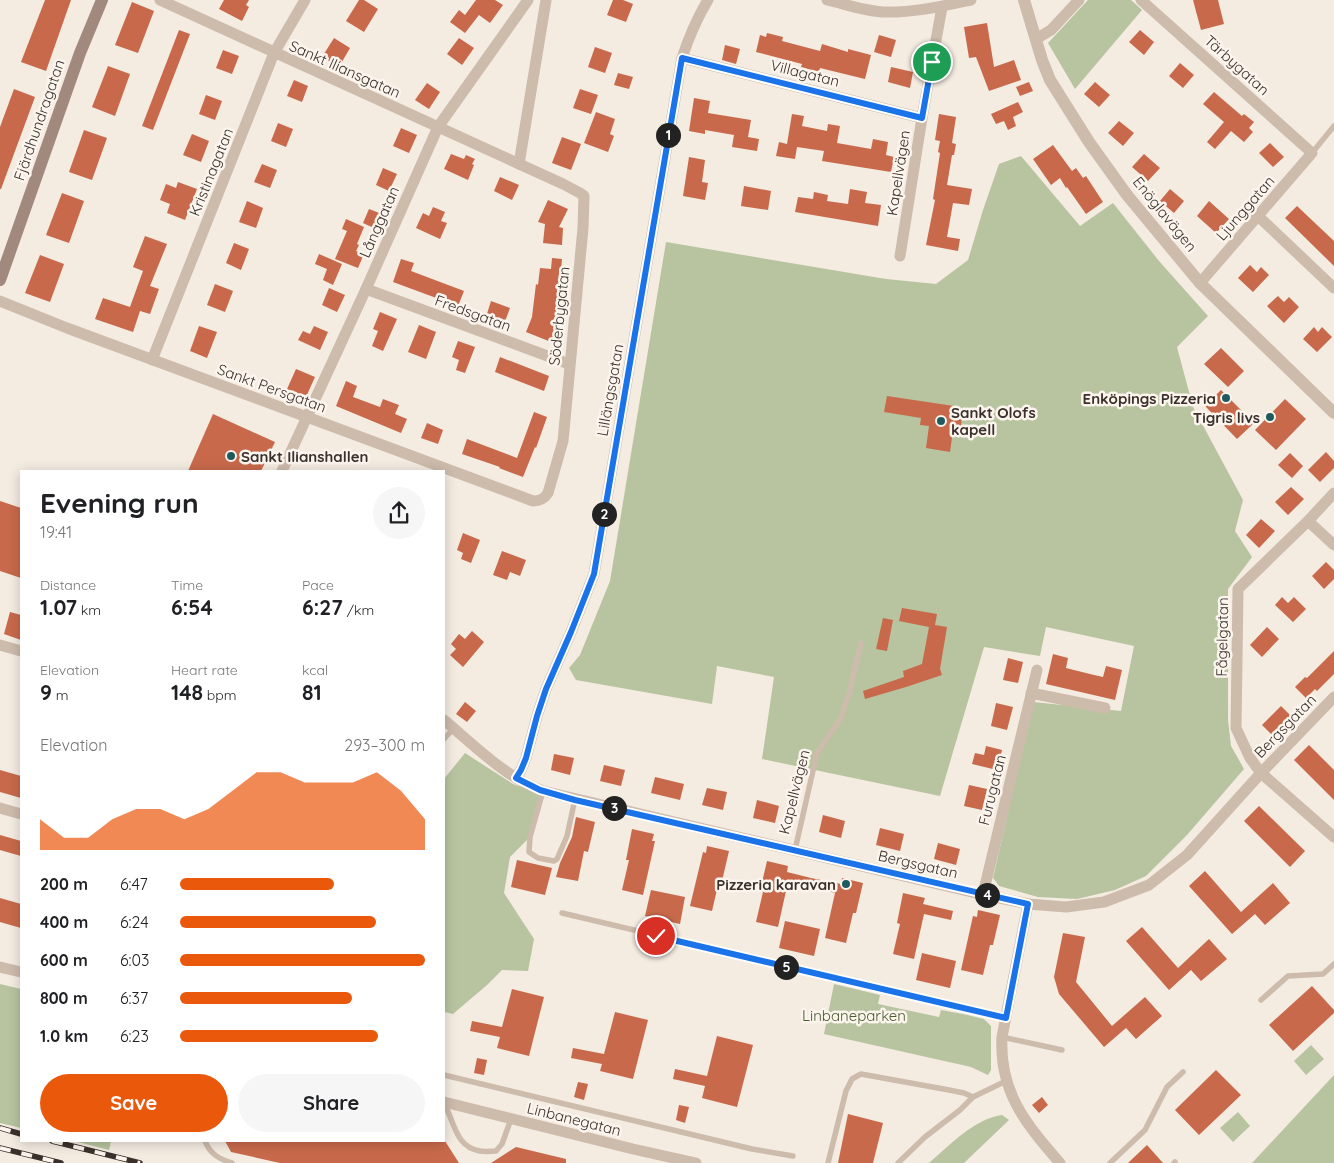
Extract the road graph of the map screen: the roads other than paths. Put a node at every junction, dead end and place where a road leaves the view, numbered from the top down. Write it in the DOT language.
graph roads {
  1 [pos="102,0"];
  2 [pos="160,0"];
  3 [pos="306,0"];
  4 [pos="528,0"];
  5 [pos="546,0"];
  6 [pos="708,0"];
  7 [pos="827,0"];
  8 [pos="971,0"];
  9 [pos="1024,0"];
  10 [pos="1078,0"];
  11 [pos="1141,0"];
  12 [pos="942,6"];
  13 [pos="1036,39"];
  14 [pos="274,53"];
  15 [pos="682,58"];
  16 [pos="922,118"];
  17 [pos="1334,126"];
  18 [pos="438,128"];
  19 [pos="1312,153"];
  20 [pos="518,164"];
  21 [pos="1258,216"];
  22 [pos="900,256"];
  23 [pos="0,280"];
  24 [pos="1200,283"];
  25 [pos="1334,288"];
  26 [pos="366,289"];
  27 [pos="0,301"];
  28 [pos="152,360"];
  29 [pos="569,364"];
  30 [pos="1334,413"];
  31 [pos="306,417"];
  32 [pos="282,470"];
  33 [pos="1334,493"];
  34 [pos="533,501"];
  35 [pos="1308,521"];
  36 [pos="1334,545"];
  37 [pos="860,643"];
  38 [pos="0,645"];
  39 [pos="20,652"];
  40 [pos="1036,670"];
  41 [pos="1031,693"];
  42 [pos="1334,698"];
  43 [pos="1105,708"];
  44 [pos="445,721"];
  45 [pos="454,728"];
  46 [pos="445,739"];
  47 [pos="1262,773"];
  48 [pos="516,778"];
  49 [pos="543,791"];
  50 [pos="575,800"];
  51 [pos="0,808"];
  52 [pos="20,814"];
  53 [pos="1334,837"];
  54 [pos="795,850"];
  55 [pos="983,894"];
  56 [pos="1028,904"];
  57 [pos="562,913"];
  58 [pos="1334,964"];
  59 [pos="0,967"];
  60 [pos="20,972"];
  61 [pos="1261,1000"];
  62 [pos="1006,1018"];
  63 [pos="1002,1037"];
  64 [pos="1062,1050"];
  65 [pos="1183,1072"];
  66 [pos="445,1075"];
  67 [pos="1006,1081"];
  68 [pos="973,1097"];
  69 [pos="445,1103"];
  70 [pos="445,1105"];
  71 [pos="511,1118"];
  72 [pos="205,1142"];
  73 [pos="793,1156"];
  74 [pos="232,1163"];
  75 [pos="696,1163"];
  76 [pos="828,1163"];
  77 [pos="898,1163"];
  78 [pos="1060,1163"];
  79 [pos="1110,1163"];
  1 -- 23 [label="main road, Fjärdhundragatan"];
  2 -- 14 [label="street, Sankt Iliansgatan"];
  3 -- 14 [label="street, Kristinagatan"];
  4 -- 18 [label="street, Långgatan"];
  5 -- 20 [label="street"];
  6 -- 15 [label="street, Lillängsgatan"];
  7 -- 12 [label="street"];
  8 -- 12 [label="street"];
  9 -- 13 [label="street, Enöglavägen"];
  10 -- 13 [label="street"];
  11 -- 19 [label="street, Tärbygatan"];
  12 -- 16 [label="street, Kapellvägen"];
  13 -- 24 [label="street, Enöglavägen"];
  14 -- 18 [label="street, Sankt Iliansgatan"];
  14 -- 28 [label="street, Kristinagatan"];
  15 -- 16 [label="street, Villagatan"];
  15 -- 48 [label="street, Lillängsgatan"];
  16 -- 22 [label="street, Kapellvägen"];
  17 -- 19 [label="lane"];
  18 -- 20 [label="street, Sankt Iliansgatan"];
  18 -- 26 [label="street, Långgatan"];
  19 -- 21 [label="street, Ljunggatan"];
  20 -- 29 [label="street, Söderbygatan"];
  21 -- 24 [label="street, Ljunggatan"];
  21 -- 25 [label="street"];
  24 -- 30 [label="street, Enöglavägen"];
  26 -- 29 [label="street, Fredsgatan"];
  26 -- 31 [label="street, Långgatan"];
  27 -- 28 [label="street, Sankt Persgatan"];
  28 -- 31 [label="street, Sankt Persgatan"];
  29 -- 34 [label="street, Söderbygatan"];
  31 -- 32 [label="street, Långgatan"];
  31 -- 34 [label="street, Sankt Persgatan"];
  33 -- 35 [label="street, Fågelgatan"];
  35 -- 36 [label="street"];
  35 -- 47 [label="street, Fågelgatan"];
  37 -- 54 [label="lane, Kapellvägen"];
  38 -- 39 [label="street"];
  40 -- 41 [label="street, Furugatan"];
  41 -- 43 [label="street"];
  41 -- 55 [label="street, Furugatan"];
  42 -- 47 [label="street, Bergsgatan"];
  44 -- 45 [label="street, Bergsgatan"];
  45 -- 46 [label="lane"];
  45 -- 48 [label="street, Bergsgatan"];
  47 -- 53 [label="street, Fågelgatan"];
  47 -- 56 [label="street, Bergsgatan"];
  48 -- 49 [label="street, Bergsgatan"];
  49 -- 50 [label="street, Bergsgatan"];
  49 -- 50 [label="lane"];
  50 -- 54 [label="street, Bergsgatan"];
  51 -- 52 [label="street"];
  54 -- 55 [label="street, Bergsgatan"];
  55 -- 56 [label="street, Bergsgatan"];
  56 -- 62 [label="street"];
  57 -- 62 [label="lane"];
  58 -- 61 [label="lane"];
  59 -- 60 [label="street"];
  62 -- 63 [label="street"];
  63 -- 64 [label="lane"];
  63 -- 67 [label="street"];
  65 -- 79 [label="lane"];
  66 -- 73 [label="lane"];
  67 -- 68 [label="lane"];
  67 -- 78 [label="street"];
  68 -- 76 [label="lane"];
  68 -- 77 [label="lane"];
  69 -- 71 [label="street, Linbanegatan"];
  70 -- 71 [label="lane"];
  71 -- 75 [label="street, Linbanegatan"];
  72 -- 74 [label="lane"];
}
